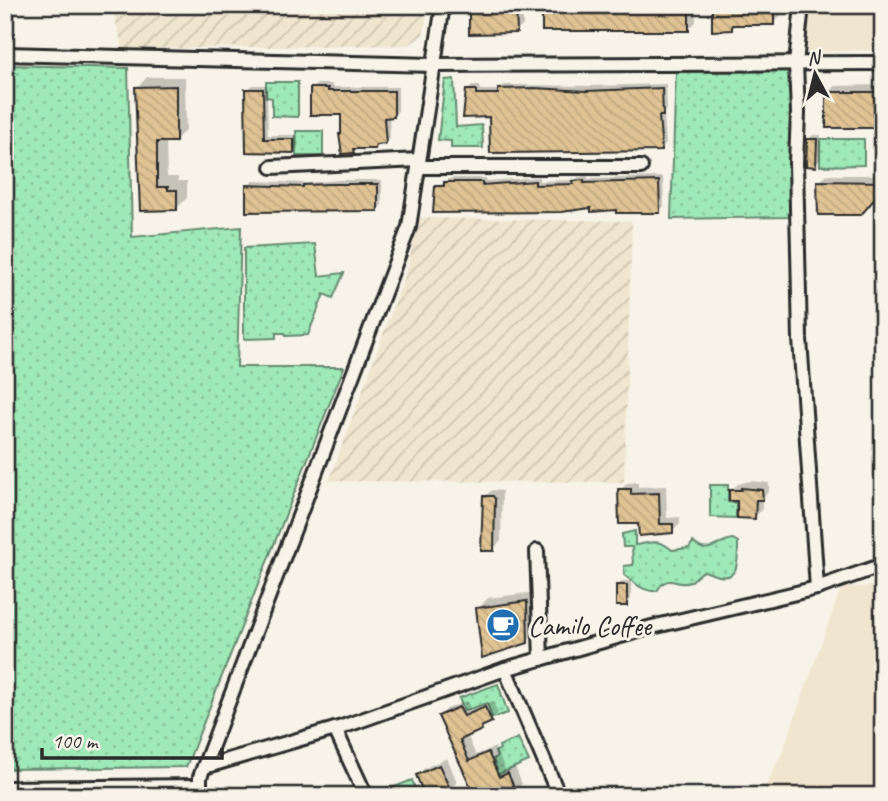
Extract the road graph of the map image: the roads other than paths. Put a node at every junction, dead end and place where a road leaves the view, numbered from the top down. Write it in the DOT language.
graph roads {
  1 [pos="443,5"];
  2 [pos="802,5"];
  3 [pos="5,54"];
  4 [pos="883,63"];
  5 [pos="796,64"];
  6 [pos="433,65"];
  7 [pos="419,164"];
  8 [pos="272,167"];
  9 [pos="641,167"];
  10 [pos="537,551"];
  11 [pos="883,565"];
  12 [pos="817,588"];
  13 [pos="541,659"];
  14 [pos="505,669"];
  15 [pos="335,729"];
  16 [pos="204,767"];
  17 [pos="5,788"];
  18 [pos="200,791"];
  19 [pos="366,796"];
  20 [pos="559,796"];
  1 -- 6 [label="street"];
  2 -- 5 [label="street"];
  3 -- 6 [label="street"];
  4 -- 5 [label="street"];
  5 -- 6 [label="street"];
  5 -- 12 [label="street"];
  6 -- 7 [label="street"];
  7 -- 8 [label="street"];
  7 -- 9 [label="street"];
  7 -- 16 [label="street"];
  10 -- 13 [label="street"];
  11 -- 12 [label="street"];
  12 -- 13 [label="street"];
  13 -- 14 [label="street"];
  14 -- 15 [label="street"];
  14 -- 20 [label="street"];
  15 -- 16 [label="street"];
  15 -- 19 [label="street"];
  16 -- 18 [label="street"];
  17 -- 18 [label="street"];
}
